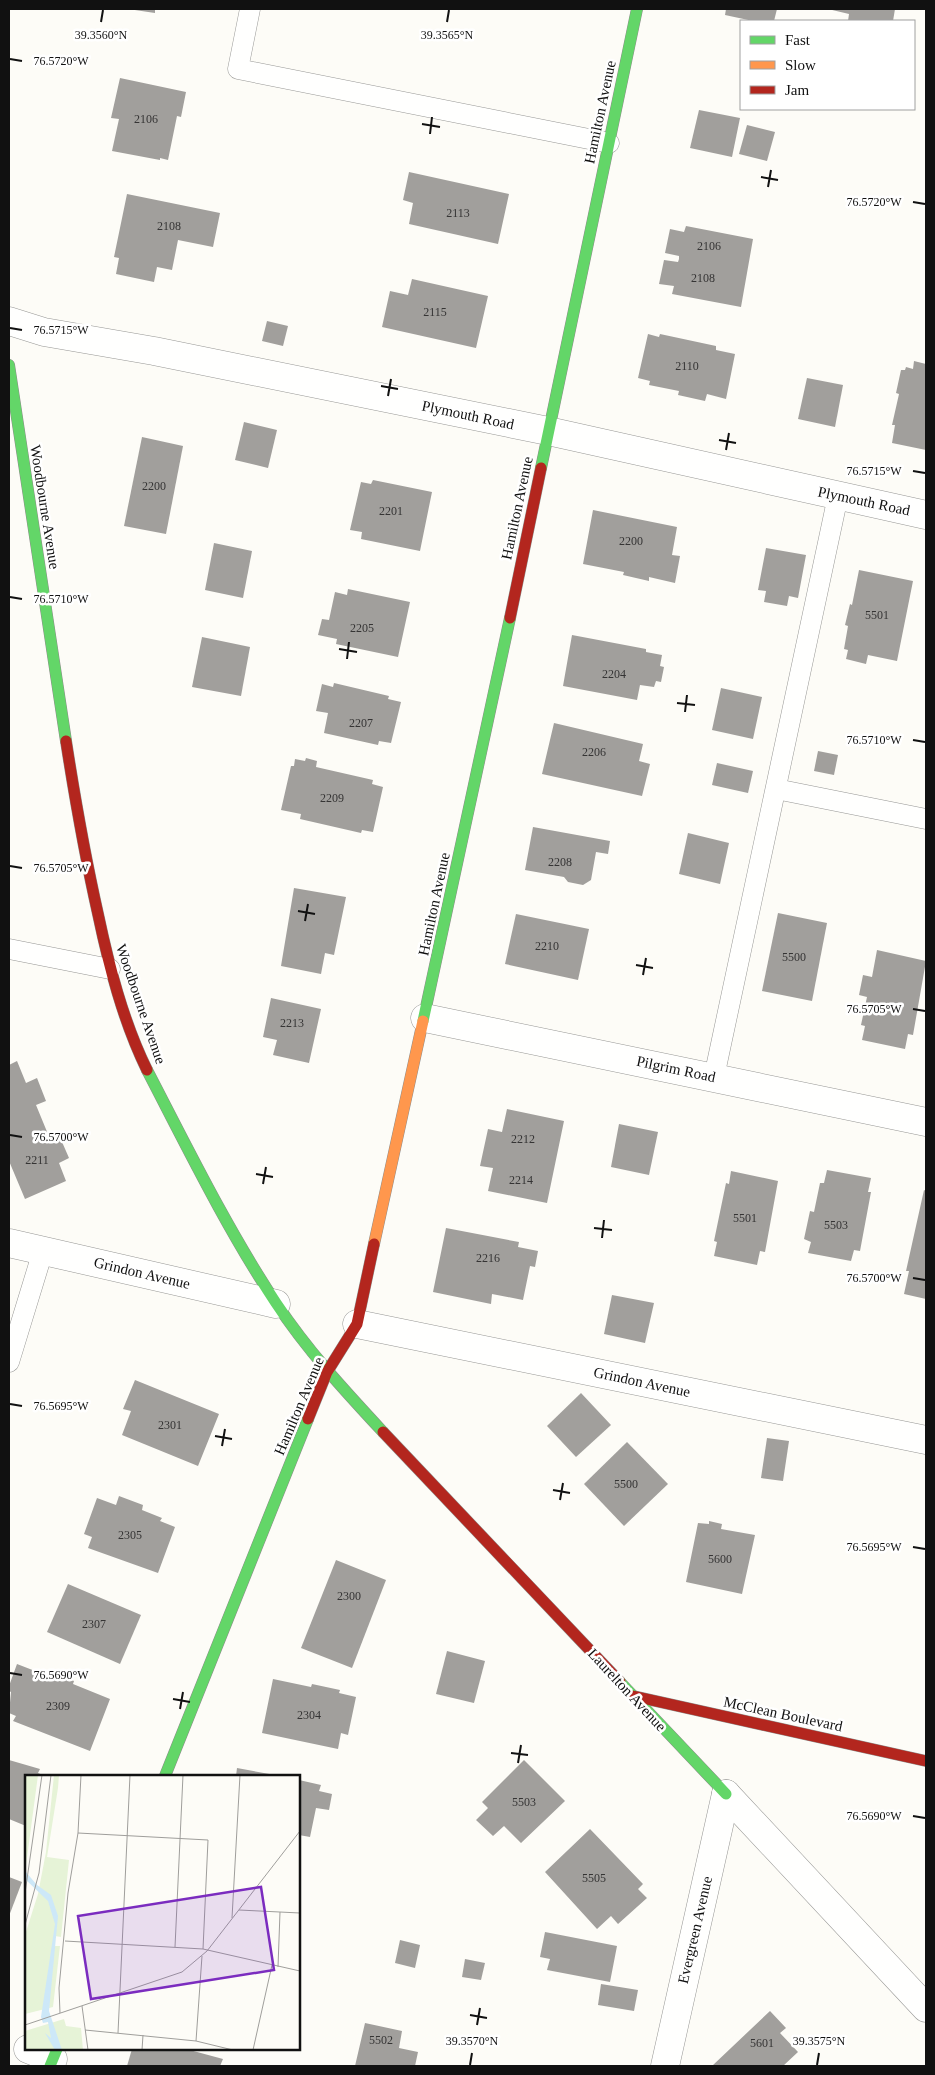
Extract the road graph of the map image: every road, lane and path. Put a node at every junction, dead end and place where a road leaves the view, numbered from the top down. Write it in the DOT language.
graph roads {
  1 [pos="250,9"];
  2 [pos="637,9"];
  3 [pos="609,143"];
  4 [pos="9,321"];
  5 [pos="9,365"];
  6 [pos="548,431"];
  7 [pos="838,496"];
  8 [pos="926,515"];
  9 [pos="776,789"];
  10 [pos="926,819"];
  11 [pos="9,949"];
  12 [pos="110,969"];
  13 [pos="425,1018"];
  14 [pos="714,1077"];
  15 [pos="926,1122"];
  16 [pos="9,1243"];
  17 [pos="44,1251"];
  18 [pos="276,1304"];
  19 [pos="357,1324"];
  20 [pos="9,1362"];
  21 [pos="326,1372"];
  22 [pos="926,1440"];
  23 [pos="633,1696"];
  24 [pos="926,1761"];
  25 [pos="165,1775"];
  26 [pos="726,1794"];
  27 [pos="926,2008"];
  28 [pos="9,2041"];
  29 [pos="25,2047"];
  30 [pos="32,2050"];
  31 [pos="53,2058"];
  32 [pos="665,2066"];
  1 -- 3 [label="lane"];
  2 -- 3 [label="street, Hamilton Avenue"];
  3 -- 6 [label="street, Hamilton Avenue"];
  4 -- 6 [label="street, Plymouth Road"];
  5 -- 12 [label="street, Woodbourne Avenue"];
  6 -- 7 [label="street, Plymouth Road"];
  6 -- 13 [label="street, Hamilton Avenue"];
  7 -- 8 [label="street, Plymouth Road"];
  7 -- 9 [label="lane"];
  9 -- 10 [label="lane"];
  9 -- 14 [label="lane"];
  11 -- 12 [label="lane"];
  12 -- 18 [label="street, Woodbourne Avenue"];
  13 -- 14 [label="street, Pilgrim Road"];
  13 -- 19 [label="street, Hamilton Avenue"];
  14 -- 15 [label="street, Pilgrim Road"];
  16 -- 17 [label="street, Grindon Avenue"];
  17 -- 18 [label="street, Grindon Avenue"];
  17 -- 20 [label="lane"];
  18 -- 21 [label="street, Woodbourne Avenue"];
  19 -- 21 [label="street, Hamilton Avenue"];
  19 -- 22 [label="street, Grindon Avenue"];
  21 -- 23 [label="street, Laurelton Avenue"];
  21 -- 25 [label="street, Hamilton Avenue"];
  23 -- 24 [label="street, McClean Boulevard"];
  23 -- 26 [label="street, Laurelton Avenue"];
  26 -- 27 [label="street, Laurelton Avenue"];
  26 -- 32 [label="street, Evergreen Avenue"];
  28 -- 29 [label="street"];
  30 -- 31 [label="street"];
}
